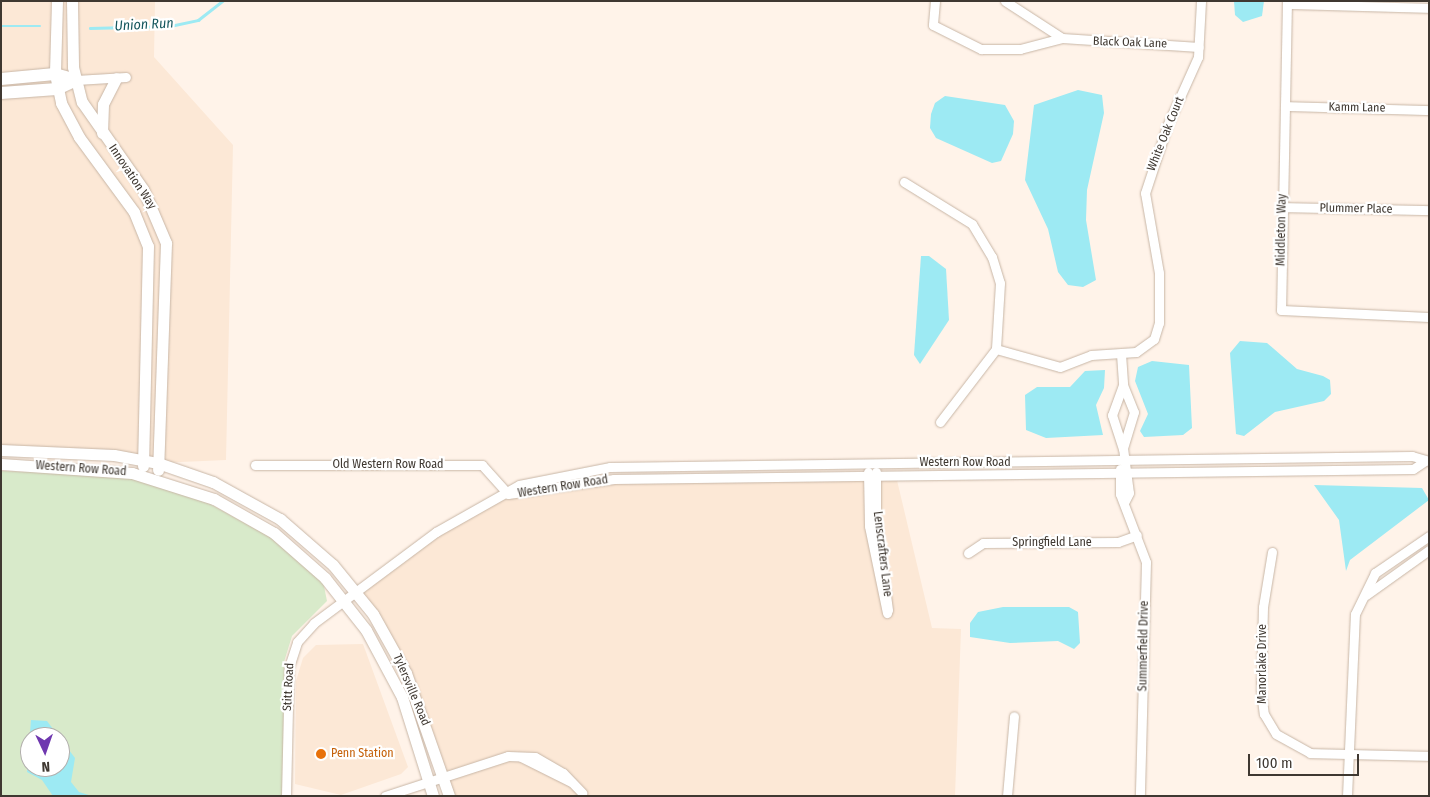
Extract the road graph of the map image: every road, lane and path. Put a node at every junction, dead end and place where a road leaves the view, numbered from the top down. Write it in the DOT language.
graph roads {
  1 [pos="58,1"];
  2 [pos="72,1"];
  3 [pos="935,1"];
  4 [pos="1005,1"];
  5 [pos="1201,1"];
  6 [pos="1287,3"];
  7 [pos="1429,8"];
  8 [pos="1062,38"];
  9 [pos="1199,47"];
  10 [pos="55,74"];
  11 [pos="121,77"];
  12 [pos="1,79"];
  13 [pos="76,80"];
  14 [pos="57,89"];
  15 [pos="1,93"];
  16 [pos="1285,106"];
  17 [pos="1429,110"];
  18 [pos="102,133"];
  19 [pos="904,182"];
  20 [pos="1283,207"];
  21 [pos="1429,210"];
  22 [pos="1428,314"];
  23 [pos="996,349"];
  24 [pos="1121,354"];
  25 [pos="1123,385"];
  26 [pos="940,422"];
  27 [pos="1123,448"];
  28 [pos="1,450"];
  29 [pos="144,460"];
  30 [pos="1123,462"];
  31 [pos="1427,462"];
  32 [pos="158,463"];
  33 [pos="1,464"];
  34 [pos="872,464"];
  35 [pos="255,465"];
  36 [pos="1123,473"];
  37 [pos="143,476"];
  38 [pos="872,476"];
  39 [pos="158,479"];
  40 [pos="508,494"];
  41 [pos="1137,535"];
  42 [pos="1429,536"];
  43 [pos="1429,550"];
  44 [pos="1272,552"];
  45 [pos="968,553"];
  46 [pos="357,592"];
  47 [pos="1362,598"];
  48 [pos="344,601"];
  49 [pos="1014,716"];
  50 [pos="1348,754"];
  51 [pos="1429,756"];
  52 [pos="443,777"];
  53 [pos="428,782"];
  54 [pos="582,793"];
  55 [pos="286,796"];
  56 [pos="385,796"];
  57 [pos="433,796"];
  58 [pos="449,796"];
  59 [pos="1007,796"];
  60 [pos="1140,796"];
  61 [pos="1347,796"];
  1 -- 10 [label="main road, Innovation Way"];
  2 -- 13 [label="main road, Innovation Way"];
  3 -- 8 [label="street, Black Oak Lane"];
  4 -- 8 [label="street, Black Oak Lane"];
  5 -- 9 [label="street, White Oak Court"];
  6 -- 7 [label="street"];
  6 -- 16 [label="street, Middleton Way"];
  8 -- 9 [label="street, Black Oak Lane"];
  9 -- 24 [label="street, White Oak Court"];
  10 -- 12 [label="highway"];
  10 -- 13 [label="highway"];
  10 -- 14 [label="main road, Innovation Way"];
  11 -- 13 [label="street"];
  11 -- 18 [label="main road"];
  13 -- 14 [label="highway"];
  13 -- 18 [label="main road, Innovation Way"];
  14 -- 15 [label="highway"];
  14 -- 29 [label="main road, Innovation Way"];
  16 -- 17 [label="street, Kamm Lane"];
  16 -- 20 [label="street, Middleton Way"];
  18 -- 32 [label="main road, Innovation Way"];
  19 -- 23 [label="street"];
  20 -- 21 [label="street, Plummer Place"];
  20 -- 22 [label="street, Middleton Way"];
  23 -- 24 [label="street, White Oak Court"];
  23 -- 26 [label="street"];
  24 -- 25 [label="street"];
  25 -- 27 [label="street"];
  25 -- 27 [label="street"];
  27 -- 30 [label="street"];
  28 -- 29 [label="main road, Western Row Road"];
  29 -- 32 [label="main road, Western Row Road"];
  29 -- 37 [label="main road, Innovation Way"];
  30 -- 31 [label="street, Western Row Road"];
  30 -- 34 [label="street, Western Row Road"];
  30 -- 36 [label="street"];
  31 -- 36 [label="street, Western Row Road"];
  32 -- 39 [label="main road, Innovation Way"];
  32 -- 46 [label="main road, Western Row Road"];
  33 -- 37 [label="main road, Western Row Road"];
  34 -- 38 [label="street, Lenscrafters Lane"];
  34 -- 40 [label="street, Western Row Road"];
  35 -- 40 [label="street, Old Western Row Road"];
  36 -- 38 [label="street, Western Row Road"];
  36 -- 41 [label="street, Summerfield Drive"];
  37 -- 39 [label="main road, Western Row Road"];
  38 -- 38 [label="street, Lenscrafters Lane"];
  38 -- 40 [label="street, Western Row Road"];
  39 -- 48 [label="main road, Western Row Road"];
  40 -- 46 [label="street, Western Row Road"];
  41 -- 45 [label="street, Springfield Lane"];
  41 -- 60 [label="street, Summerfield Drive"];
  42 -- 47 [label="street"];
  43 -- 47 [label="street"];
  44 -- 50 [label="street, Manorlake Drive"];
  46 -- 48 [label="street, Western Row Road"];
  46 -- 52 [label="main road, Tylersville Road"];
  47 -- 50 [label="street"];
  48 -- 53 [label="main road, Tylersville Road"];
  48 -- 55 [label="street, Stitt Road"];
  49 -- 59 [label="street"];
  50 -- 51 [label="street, Manorlake Drive"];
  50 -- 61 [label="street"];
  52 -- 53 [label="street"];
  52 -- 54 [label="street"];
  52 -- 58 [label="main road, Tylersville Road"];
  53 -- 56 [label="street"];
  53 -- 57 [label="main road, Tylersville Road"];
}
